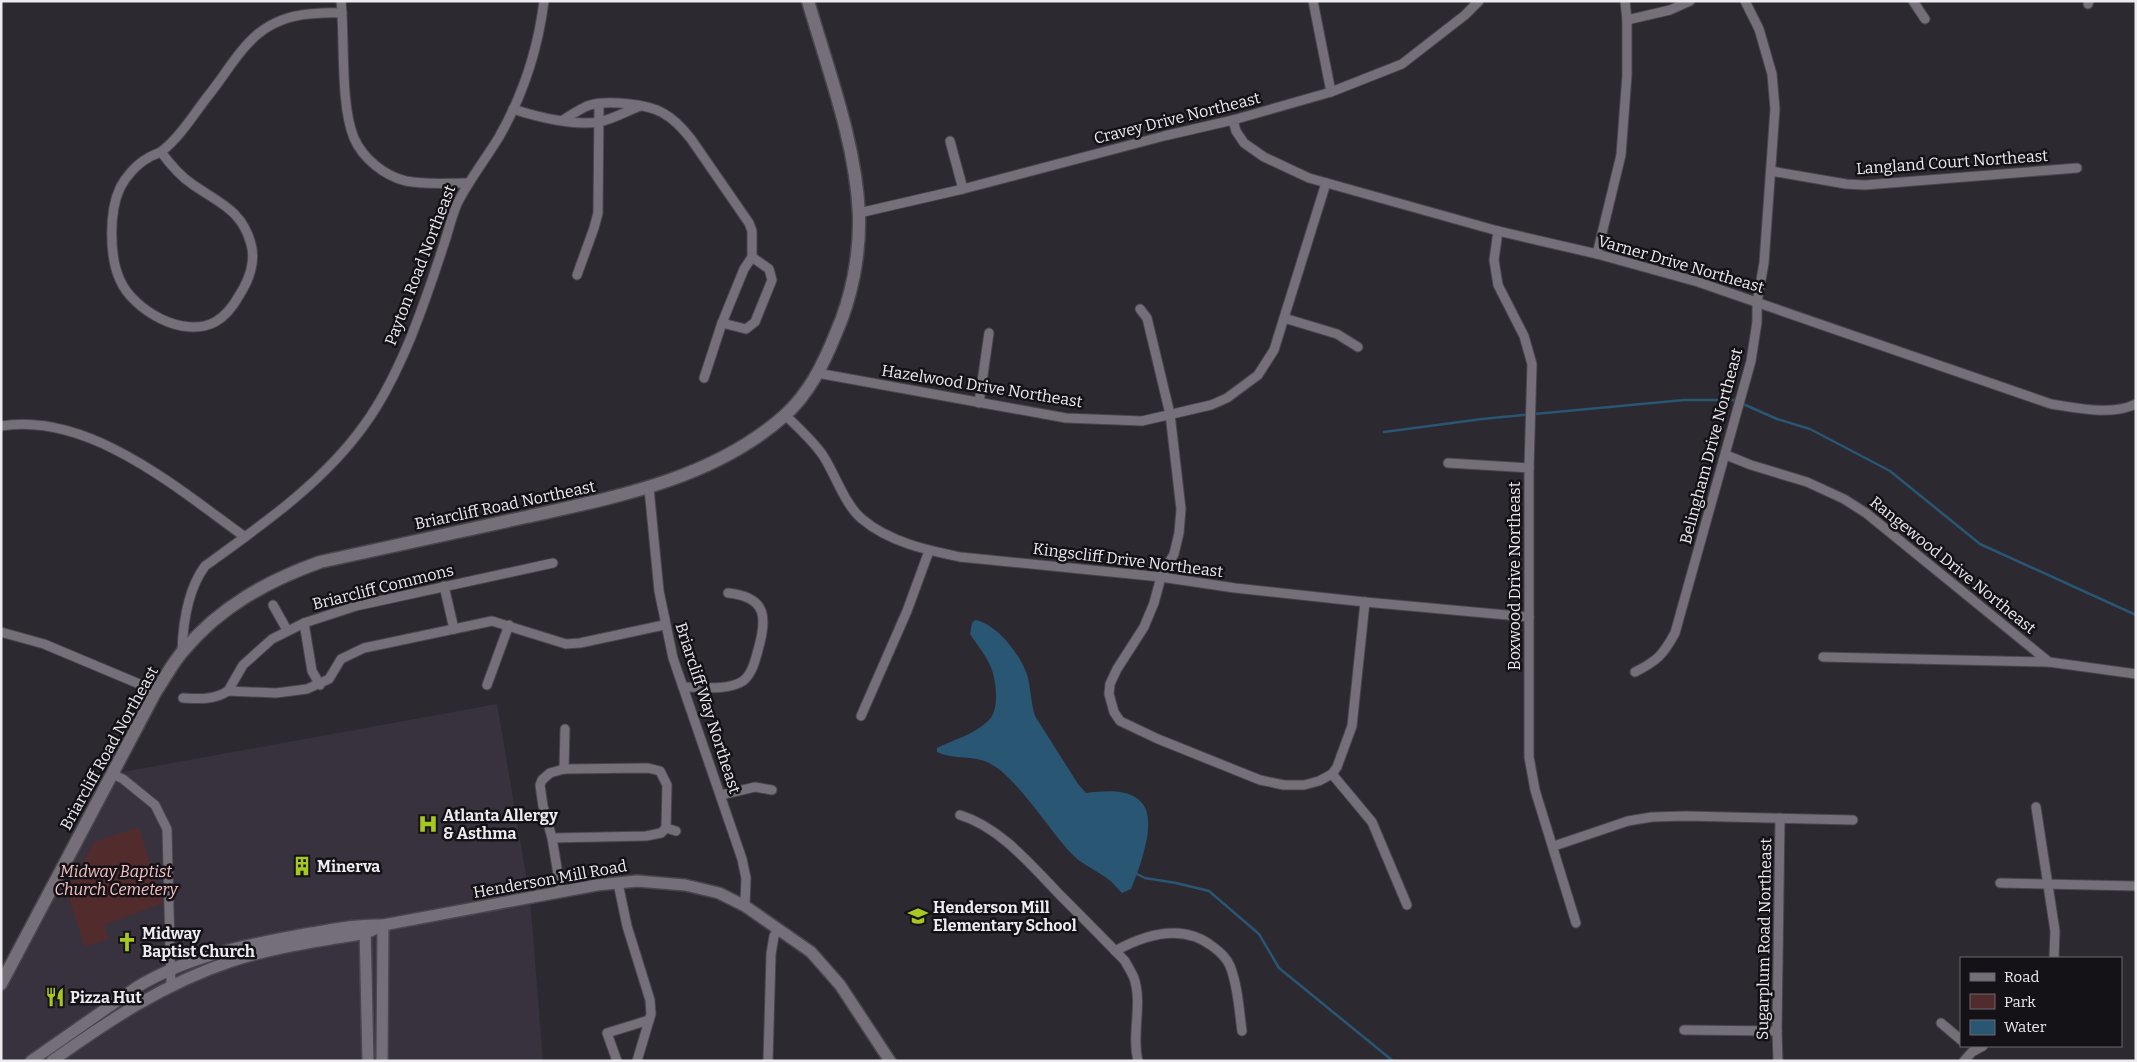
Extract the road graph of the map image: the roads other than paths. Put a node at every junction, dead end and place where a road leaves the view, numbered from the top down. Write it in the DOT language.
graph roads {
  1 [pos="341,1"];
  2 [pos="544,1"];
  3 [pos="808,1"];
  4 [pos="1313,1"];
  5 [pos="1479,1"];
  6 [pos="1625,1"];
  7 [pos="1690,1"];
  8 [pos="1745,1"];
  9 [pos="1913,1"];
  10 [pos="342,13"];
  11 [pos="1627,20"];
  12 [pos="1924,20"];
  13 [pos="1332,92"];
  14 [pos="599,104"];
  15 [pos="640,106"];
  16 [pos="513,109"];
  17 [pos="563,120"];
  18 [pos="1232,120"];
  19 [pos="599,122"];
  20 [pos="950,140"];
  21 [pos="161,152"];
  22 [pos="2077,168"];
  23 [pos="1771,171"];
  24 [pos="468,183"];
  25 [pos="1326,183"];
  26 [pos="963,189"];
  27 [pos="859,213"];
  28 [pos="1498,232"];
  29 [pos="1597,254"];
  30 [pos="752,257"];
  31 [pos="577,275"];
  32 [pos="1757,302"];
  33 [pos="1140,310"];
  34 [pos="1284,318"];
  35 [pos="722,323"];
  36 [pos="990,333"];
  37 [pos="1358,347"];
  38 [pos="817,373"];
  39 [pos="704,378"];
  40 [pos="979,403"];
  41 [pos="2136,404"];
  42 [pos="1170,414"];
  43 [pos="785,415"];
  44 [pos="1,426"];
  45 [pos="1726,455"];
  46 [pos="1448,464"];
  47 [pos="1529,468"];
  48 [pos="649,488"];
  49 [pos="245,537"];
  50 [pos="929,551"];
  51 [pos="553,563"];
  52 [pos="1161,577"];
  53 [pos="444,586"];
  54 [pos="728,594"];
  55 [pos="1365,602"];
  56 [pos="274,605"];
  57 [pos="1529,617"];
  58 [pos="304,623"];
  59 [pos="509,625"];
  60 [pos="664,625"];
  61 [pos="454,629"];
  62 [pos="287,630"];
  63 [pos="1,632"];
  64 [pos="182,651"];
  65 [pos="1823,657"];
  66 [pos="2049,662"];
  67 [pos="1635,672"];
  68 [pos="2136,674"];
  69 [pos="320,685"];
  70 [pos="487,685"];
  71 [pos="682,687"];
  72 [pos="156,691"];
  73 [pos="228,691"];
  74 [pos="183,698"];
  75 [pos="861,716"];
  76 [pos="565,729"];
  77 [pos="564,769"];
  78 [pos="112,774"];
  79 [pos="1332,774"];
  80 [pos="772,790"];
  81 [pos="721,795"];
  82 [pos="2036,807"];
  83 [pos="960,815"];
  84 [pos="1780,818"];
  85 [pos="1853,820"];
  86 [pos="666,828"];
  87 [pos="676,831"];
  88 [pos="552,838"];
  89 [pos="1554,846"];
  90 [pos="618,883"];
  91 [pos="2000,883"];
  92 [pos="2046,884"];
  93 [pos="2136,886"];
  94 [pos="561,892"];
  95 [pos="1407,905"];
  96 [pos="745,906"];
  97 [pos="1576,923"];
  98 [pos="383,925"];
  99 [pos="366,929"];
  100 [pos="778,930"];
  101 [pos="1115,950"];
  102 [pos="2054,957"];
  103 [pos="171,969"];
  104 [pos="1,984"];
  105 [pos="171,986"];
  106 [pos="649,1020"];
  107 [pos="1941,1023"];
  108 [pos="1684,1030"];
  109 [pos="1242,1031"];
  110 [pos="1777,1032"];
  111 [pos="1960,1039"];
  112 [pos="1969,1049"];
  113 [pos="31,1061"];
  114 [pos="52,1061"];
  115 [pos="368,1061"];
  116 [pos="382,1061"];
  117 [pos="617,1061"];
  118 [pos="637,1061"];
  119 [pos="768,1061"];
  120 [pos="890,1061"];
  121 [pos="1138,1061"];
  122 [pos="1778,1061"];
  123 [pos="1964,1061"];
  1 -- 10 [label="street"];
  2 -- 16 [label="street, Payton Road Northeast"];
  3 -- 27 [label="main road, Briarcliff Road Northeast"];
  4 -- 13 [label="street"];
  5 -- 13 [label="street, Cravey Drive Northeast"];
  6 -- 11 [label="street"];
  7 -- 11 [label="street"];
  8 -- 23 [label="street, Belingham Drive Northeast"];
  9 -- 12 [label="street"];
  10 -- 21 [label="street"];
  10 -- 24 [label="street"];
  11 -- 29 [label="street"];
  13 -- 18 [label="street, Cravey Drive Northeast"];
  14 -- 15 [label="street"];
  14 -- 17 [label="street"];
  14 -- 19 [label="street"];
  15 -- 19 [label="street"];
  15 -- 30 [label="street"];
  16 -- 17 [label="street"];
  16 -- 24 [label="street, Payton Road Northeast"];
  17 -- 19 [label="street"];
  18 -- 25 [label="street, Varner Drive Northeast"];
  18 -- 26 [label="street, Cravey Drive Northeast"];
  19 -- 31 [label="street"];
  20 -- 26 [label="street"];
  21 -- 21 [label="street"];
  22 -- 23 [label="street, Langland Court Northeast"];
  23 -- 32 [label="street, Belingham Drive Northeast"];
  24 -- 49 [label="street, Payton Road Northeast"];
  25 -- 28 [label="street, Varner Drive Northeast"];
  25 -- 34 [label="street, Hazelwood Drive Northeast"];
  26 -- 27 [label="street, Cravey Drive Northeast"];
  27 -- 38 [label="main road, Briarcliff Road Northeast"];
  28 -- 29 [label="street, Varner Drive Northeast"];
  28 -- 47 [label="street, Boxwood Drive Northeast"];
  29 -- 32 [label="street, Varner Drive Northeast"];
  30 -- 35 [label="street"];
  30 -- 35 [label="street"];
  32 -- 41 [label="street, Varner Drive Northeast"];
  32 -- 45 [label="street, Belingham Drive Northeast"];
  33 -- 42 [label="street"];
  34 -- 37 [label="street"];
  34 -- 42 [label="street, Hazelwood Drive Northeast"];
  35 -- 39 [label="street"];
  36 -- 40 [label="street"];
  38 -- 40 [label="street, Hazelwood Drive Northeast"];
  38 -- 43 [label="main road, Briarcliff Road Northeast"];
  40 -- 42 [label="street, Hazelwood Drive Northeast"];
  42 -- 52 [label="street"];
  43 -- 48 [label="main road, Briarcliff Road Northeast"];
  43 -- 50 [label="street, Kingscliff Drive Northeast"];
  44 -- 49 [label="street"];
  45 -- 66 [label="street, Rangewood Drive Northeast"];
  45 -- 67 [label="street, Belingham Drive Northeast"];
  46 -- 47 [label="street"];
  47 -- 57 [label="street, Boxwood Drive Northeast"];
  48 -- 60 [label="street, Briarcliff Way Northeast"];
  48 -- 64 [label="main road, Briarcliff Road Northeast"];
  49 -- 64 [label="street, Payton Road Northeast"];
  50 -- 52 [label="street, Kingscliff Drive Northeast"];
  50 -- 75 [label="street"];
  51 -- 53 [label="street, Briarcliff Commons"];
  52 -- 55 [label="street, Kingscliff Drive Northeast"];
  52 -- 79 [label="street"];
  53 -- 58 [label="street, Briarcliff Commons"];
  53 -- 61 [label="street"];
  54 -- 71 [label="street"];
  55 -- 57 [label="street, Kingscliff Drive Northeast"];
  55 -- 79 [label="street"];
  56 -- 62 [label="street"];
  57 -- 89 [label="street, Boxwood Drive Northeast"];
  58 -- 62 [label="street, Briarcliff Commons"];
  58 -- 69 [label="street"];
  59 -- 60 [label="street"];
  59 -- 61 [label="street"];
  59 -- 70 [label="street"];
  60 -- 71 [label="street, Briarcliff Way Northeast"];
  61 -- 69 [label="street"];
  62 -- 73 [label="street, Briarcliff Commons"];
  63 -- 72 [label="street"];
  64 -- 72 [label="main road, Briarcliff Road Northeast"];
  65 -- 66 [label="street"];
  66 -- 68 [label="street"];
  69 -- 73 [label="street"];
  71 -- 81 [label="street, Briarcliff Way Northeast"];
  72 -- 78 [label="main road, Briarcliff Road Northeast"];
  73 -- 74 [label="street"];
  76 -- 77 [label="street"];
  77 -- 86 [label="street"];
  77 -- 88 [label="street"];
  78 -- 103 [label="street"];
  78 -- 104 [label="main road, Briarcliff Road Northeast"];
  79 -- 95 [label="street"];
  80 -- 81 [label="street"];
  81 -- 96 [label="street, Briarcliff Way Northeast"];
  82 -- 92 [label="street"];
  83 -- 101 [label="street"];
  84 -- 85 [label="street"];
  84 -- 89 [label="street"];
  84 -- 110 [label="street, Sugarplum Road Northeast"];
  86 -- 87 [label="street"];
  86 -- 88 [label="street"];
  88 -- 94 [label="street"];
  89 -- 97 [label="street, Boxwood Drive Northeast"];
  90 -- 94 [label="street, Henderson Mill Road"];
  90 -- 96 [label="street, Henderson Mill Road"];
  90 -- 106 [label="street"];
  91 -- 92 [label="street"];
  92 -- 93 [label="street"];
  92 -- 102 [label="street"];
  94 -- 98 [label="street, Henderson Mill Road"];
  96 -- 100 [label="street, Henderson Mill Road"];
  98 -- 99 [label="street, Henderson Mill Road"];
  98 -- 116 [label="street"];
  99 -- 103 [label="street, Henderson Mill Road"];
  99 -- 105 [label="street, Henderson Mill Road"];
  99 -- 115 [label="street"];
  100 -- 119 [label="street"];
  100 -- 120 [label="street, Henderson Mill Road"];
  101 -- 109 [label="street"];
  101 -- 121 [label="street"];
  103 -- 105 [label="street"];
  103 -- 113 [label="street, Henderson Mill Road"];
  105 -- 114 [label="street, Henderson Mill Road"];
  106 -- 117 [label="street"];
  106 -- 118 [label="street"];
  107 -- 111 [label="street"];
  108 -- 110 [label="street"];
  110 -- 122 [label="street, Sugarplum Road Northeast"];
  112 -- 123 [label="street"];
}
